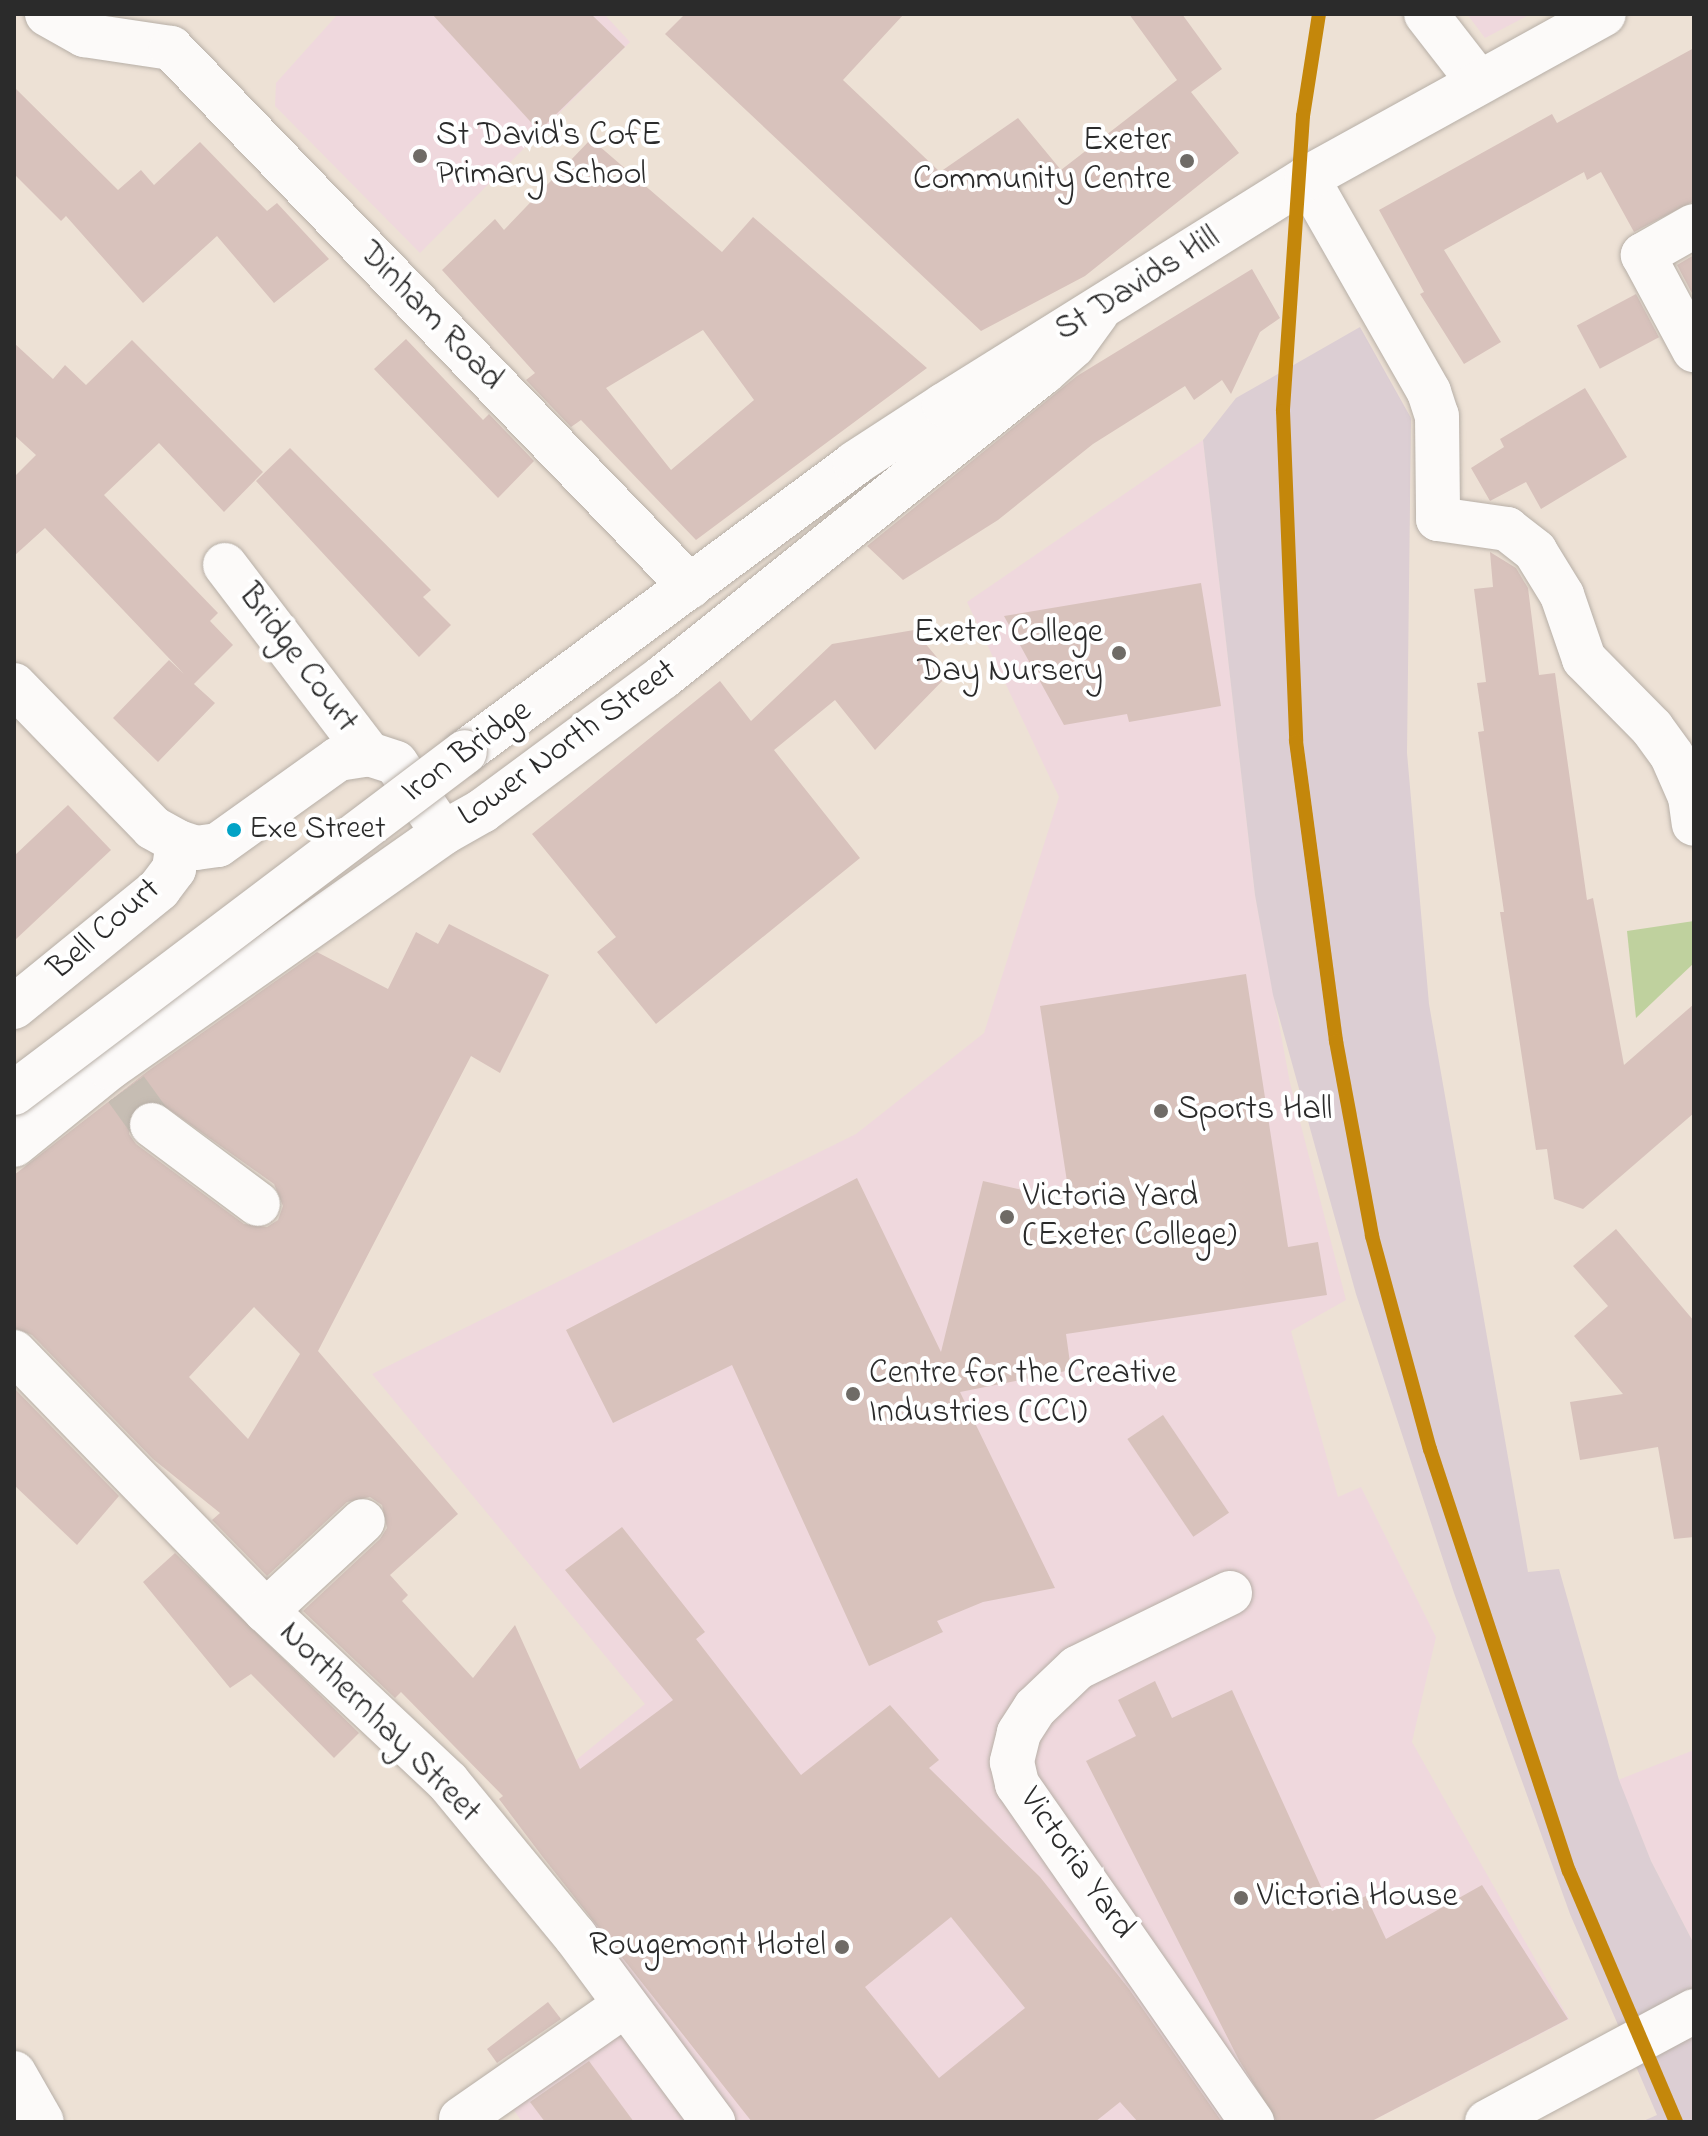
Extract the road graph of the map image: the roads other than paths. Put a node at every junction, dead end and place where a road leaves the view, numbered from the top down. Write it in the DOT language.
graph roads {
  1 [pos="47,14"];
  2 [pos="1426,14"];
  3 [pos="1604,14"];
  4 [pos="1478,81"];
  5 [pos="1307,178"];
  6 [pos="1694,226"];
  7 [pos="1097,313"];
  8 [pos="1694,350"];
  9 [pos="225,565"];
  10 [pos="690,586"];
  11 [pos="14,685"];
  12 [pos="369,754"];
  13 [pos="1694,824"];
  14 [pos="443,833"];
  15 [pos="178,842"];
  16 [pos="14,1007"];
  17 [pos="14,1093"];
  18 [pos="152,1125"];
  19 [pos="14,1145"];
  20 [pos="258,1204"];
  21 [pos="14,1352"];
  22 [pos="363,1521"];
  23 [pos="1230,1593"];
  24 [pos="266,1611"];
  25 [pos="625,2005"];
  26 [pos="1694,2011"];
  27 [pos="14,2073"];
  28 [pos="461,2119"];
  29 [pos="42,2122"];
  30 [pos="713,2122"];
  31 [pos="1252,2122"];
  32 [pos="1487,2122"];
  1 -- 10 [label="street, Dinham Road"];
  2 -- 4 [label="street"];
  3 -- 4 [label="street, St Davids Hill"];
  4 -- 5 [label="street, St Davids Hill"];
  5 -- 7 [label="street, St Davids Hill"];
  5 -- 13 [label="street"];
  6 -- 8 [label="street"];
  7 -- 10 [label="street, St Davids Hill"];
  7 -- 14 [label="street, Lower North Street"];
  9 -- 12 [label="street, Bridge Court"];
  10 -- 17 [label="street, Iron Bridge, bridge"];
  11 -- 15 [label="street"];
  12 -- 14 [label="street"];
  12 -- 15 [label="street"];
  14 -- 19 [label="street, Lower North Street"];
  15 -- 16 [label="street, Bell Court"];
  18 -- 20 [label="street"];
  21 -- 24 [label="street, Northernhay Street"];
  22 -- 24 [label="street"];
  23 -- 31 [label="street, Victoria Yard"];
  24 -- 25 [label="street, Northernhay Street"];
  25 -- 28 [label="street"];
  25 -- 30 [label="street, Northernhay Street"];
  26 -- 32 [label="street"];
  27 -- 29 [label="street"];
}
